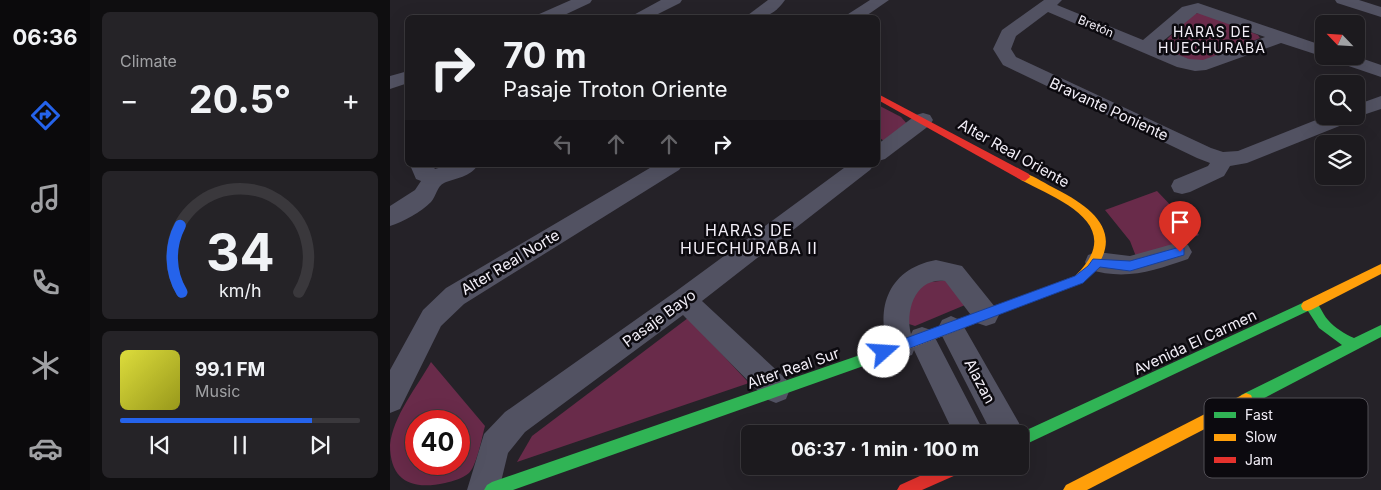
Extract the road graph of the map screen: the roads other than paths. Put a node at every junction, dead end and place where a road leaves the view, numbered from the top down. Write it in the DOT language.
graph roads {
  1 [pos="584,0"];
  2 [pos="674,0"];
  3 [pos="777,0"];
  4 [pos="1343,0"];
  5 [pos="877,1"];
  6 [pos="1050,3"];
  7 [pos="1381,12"];
  8 [pos="550,15"];
  9 [pos="642,15"];
  10 [pos="757,15"];
  11 [pos="855,15"];
  12 [pos="1281,37"];
  13 [pos="1146,47"];
  14 [pos="1315,49"];
  15 [pos="1363,65"];
  16 [pos="1381,71"];
  17 [pos="405,77"];
  18 [pos="390,83"];
  19 [pos="880,98"];
  20 [pos="1381,102"];
  21 [pos="1365,108"];
  22 [pos="924,120"];
  23 [pos="1322,125"];
  24 [pos="880,153"];
  25 [pos="1223,159"];
  26 [pos="463,167"];
  27 [pos="669,167"];
  28 [pos="861,167"];
  29 [pos="428,171"];
  30 [pos="1182,186"];
  31 [pos="390,217"];
  32 [pos="1180,252"];
  33 [pos="1097,262"];
  34 [pos="1381,269"];
  35 [pos="684,300"];
  36 [pos="1310,304"];
  37 [pos="986,315"];
  38 [pos="951,328"];
  39 [pos="1381,331"];
  40 [pos="912,342"];
  41 [pos="1355,345"];
  42 [pos="776,389"];
  43 [pos="1251,398"];
  44 [pos="390,399"];
  45 [pos="1204,422"];
  46 [pos="964,425"];
  47 [pos="1003,425"];
  48 [pos="1029,436"];
  49 [pos="940,475"];
  50 [pos="483,490"];
  51 [pos="492,490"];
  52 [pos="906,490"];
  53 [pos="1071,490"];
  1 -- 8 [label="street"];
  2 -- 9 [label="street"];
  3 -- 10 [label="street"];
  4 -- 7 [label="street"];
  5 -- 11 [label="street"];
  6 -- 13 [label="street, Bretón"];
  6 -- 25 [label="street, Bravante Poniente"];
  12 -- 13 [label="street, Bretón"];
  12 -- 13 [label="street"];
  12 -- 14 [label="street"];
  15 -- 16 [label="street"];
  17 -- 18 [label="street"];
  19 -- 22 [label="street, Alter Real Oriente"];
  20 -- 21 [label="street"];
  22 -- 24 [label="street"];
  22 -- 33 [label="street, Alter Real Oriente"];
  23 -- 25 [label="street"];
  25 -- 30 [label="street"];
  26 -- 29 [label="street"];
  27 -- 44 [label="street, Alter Real Norte"];
  28 -- 35 [label="street, Pasaje Bayo"];
  29 -- 31 [label="street"];
  32 -- 33 [label="street"];
  33 -- 37 [label="street, Alter Real Sur"];
  34 -- 36 [label="street, Avenida El Carmen"];
  35 -- 42 [label="street"];
  35 -- 50 [label="street, Pasaje Bayo"];
  36 -- 41 [label="street"];
  36 -- 48 [label="street, Avenida El Carmen"];
  37 -- 38 [label="street, Alter Real Sur"];
  37 -- 40 [label="street"];
  38 -- 40 [label="street, Alter Real Sur"];
  38 -- 47 [label="street, Alazan"];
  39 -- 41 [label="street"];
  40 -- 42 [label="street, Alter Real Sur"];
  40 -- 46 [label="street"];
  41 -- 43 [label="street"];
  42 -- 51 [label="street, Alter Real Sur"];
  45 -- 53 [label="street"];
  49 -- 52 [label="street"];
}
